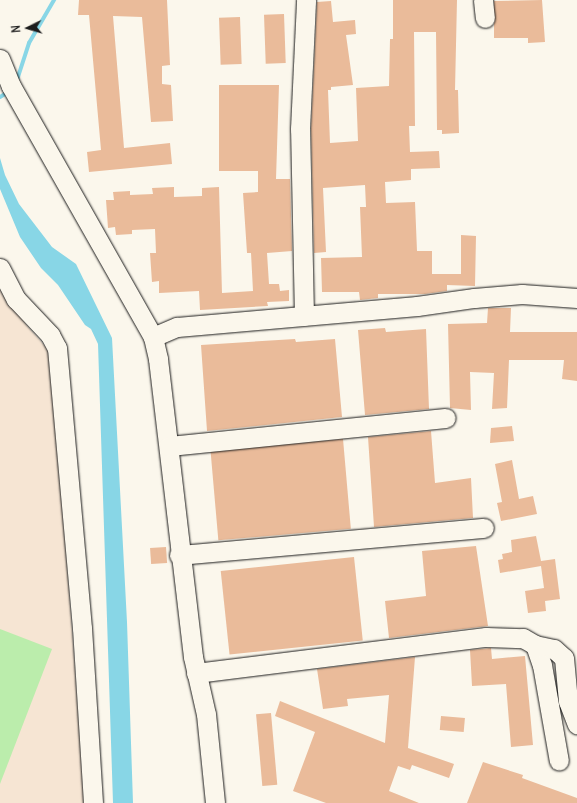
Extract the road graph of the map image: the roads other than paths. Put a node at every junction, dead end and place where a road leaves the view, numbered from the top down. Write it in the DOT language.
graph roads {
  1 [pos="306,0"];
  2 [pos="0,59"];
  3 [pos="0,268"];
  4 [pos="577,298"];
  5 [pos="304,316"];
  6 [pos="152,337"];
  7 [pos="446,418"];
  8 [pos="169,446"];
  9 [pos="484,528"];
  10 [pos="179,556"];
  11 [pos="535,646"];
  12 [pos="196,672"];
  13 [pos="577,724"];
  14 [pos="559,761"];
  15 [pos="93,803"];
  16 [pos="215,803"];
  1 -- 5 [label="street"];
  2 -- 6 [label="street"];
  3 -- 15 [label="street"];
  4 -- 5 [label="street"];
  5 -- 6 [label="street"];
  6 -- 8 [label="street"];
  7 -- 8 [label="street"];
  8 -- 10 [label="street"];
  9 -- 10 [label="street"];
  10 -- 12 [label="street"];
  11 -- 12 [label="street"];
  11 -- 13 [label="street"];
  11 -- 14 [label="street"];
  12 -- 16 [label="street"];
}
